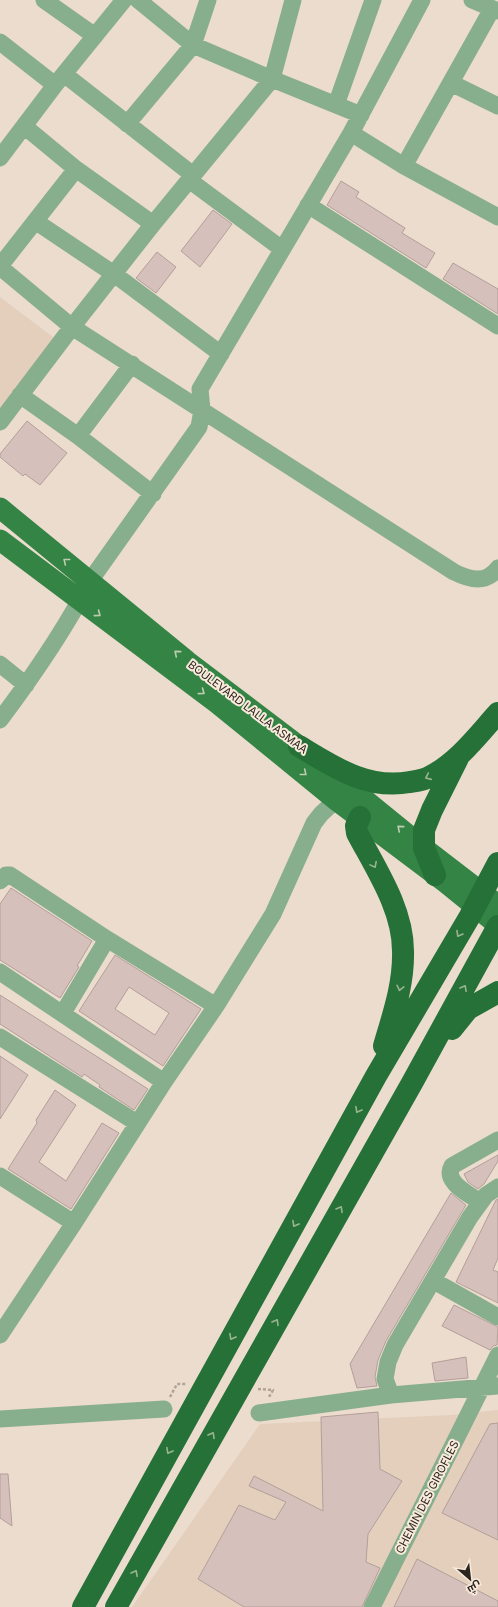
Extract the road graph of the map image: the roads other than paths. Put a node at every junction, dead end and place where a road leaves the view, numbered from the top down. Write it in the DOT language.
graph roads {
  1 [pos="44,0"];
  2 [pos="124,0"];
  3 [pos="138,0"];
  4 [pos="208,0"];
  5 [pos="293,0"];
  6 [pos="373,0"];
  7 [pos="422,0"];
  8 [pos="472,0"];
  9 [pos="495,10"];
  10 [pos="95,36"];
  11 [pos="0,42"];
  12 [pos="194,45"];
  13 [pos="59,79"];
  14 [pos="272,79"];
  15 [pos="451,84"];
  16 [pos="336,105"];
  17 [pos="498,106"];
  18 [pos="361,114"];
  19 [pos="127,124"];
  20 [pos="24,126"];
  21 [pos="351,133"];
  22 [pos="0,158"];
  23 [pos="404,166"];
  24 [pos="76,169"];
  25 [pos="191,178"];
  26 [pos="308,205"];
  27 [pos="498,217"];
  28 [pos="36,220"];
  29 [pos="152,224"];
  30 [pos="282,249"];
  31 [pos="0,266"];
  32 [pos="114,274"];
  33 [pos="498,326"];
  34 [pos="72,327"];
  35 [pos="221,354"];
  36 [pos="132,364"];
  37 [pos="20,395"];
  38 [pos="202,410"];
  39 [pos="0,422"];
  40 [pos="78,436"];
  41 [pos="153,494"];
  42 [pos="0,508"];
  43 [pos="0,540"];
  44 [pos="498,568"];
  45 [pos="90,581"];
  46 [pos="80,601"];
  47 [pos="0,664"];
  48 [pos="26,685"];
  49 [pos="498,713"];
  50 [pos="0,720"];
  51 [pos="299,746"];
  52 [pos="459,756"];
  53 [pos="336,800"];
  54 [pos="365,809"];
  55 [pos="424,848"];
  56 [pos="498,863"];
  57 [pos="444,876"];
  58 [pos="0,881"];
  59 [pos="498,905"];
  60 [pos="498,926"];
  61 [pos="107,939"];
  62 [pos="0,972"];
  63 [pos="498,992"];
  64 [pos="216,1006"];
  65 [pos="62,1013"];
  66 [pos="0,1037"];
  67 [pos="376,1076"];
  68 [pos="164,1082"];
  69 [pos="412,1083"];
  70 [pos="137,1123"];
  71 [pos="498,1140"];
  72 [pos="0,1176"];
  73 [pos="498,1187"];
  74 [pos="480,1202"];
  75 [pos="74,1223"];
  76 [pos="434,1282"];
  77 [pos="498,1317"];
  78 [pos="0,1335"];
  79 [pos="498,1356"];
  80 [pos="490,1386"];
  81 [pos="391,1395"];
  82 [pos="164,1409"];
  83 [pos="259,1413"];
  84 [pos="0,1419"];
  85 [pos="83,1607"];
  86 [pos="116,1607"];
  87 [pos="372,1607"];
  1 -- 10 [label="street"];
  2 -- 10 [label="street"];
  3 -- 12 [label="street"];
  4 -- 12 [label="street"];
  5 -- 14 [label="street"];
  6 -- 16 [label="street"];
  7 -- 18 [label="street"];
  8 -- 9 [label="street"];
  9 -- 15 [label="street"];
  10 -- 13 [label="street"];
  11 -- 13 [label="street"];
  12 -- 14 [label="street"];
  12 -- 19 [label="street"];
  13 -- 19 [label="street"];
  13 -- 20 [label="street"];
  14 -- 16 [label="street"];
  14 -- 25 [label="street"];
  15 -- 17 [label="street"];
  15 -- 23 [label="street"];
  16 -- 18 [label="street"];
  18 -- 21 [label="street"];
  19 -- 25 [label="street"];
  20 -- 22 [label="street"];
  20 -- 24 [label="street"];
  21 -- 23 [label="street"];
  21 -- 26 [label="street"];
  23 -- 27 [label="street"];
  24 -- 28 [label="street"];
  24 -- 29 [label="street"];
  25 -- 29 [label="street"];
  25 -- 30 [label="street"];
  26 -- 30 [label="street"];
  26 -- 33 [label="street"];
  28 -- 31 [label="street"];
  28 -- 32 [label="street"];
  29 -- 32 [label="street"];
  30 -- 35 [label="street"];
  31 -- 34 [label="street"];
  32 -- 34 [label="street"];
  32 -- 35 [label="street"];
  34 -- 36 [label="street"];
  34 -- 37 [label="street"];
  35 -- 38 [label="street"];
  36 -- 38 [label="street"];
  36 -- 40 [label="street"];
  37 -- 39 [label="street"];
  37 -- 40 [label="street"];
  38 -- 41 [label="street"];
  38 -- 44 [label="street"];
  40 -- 41 [label="street"];
  41 -- 45 [label="street"];
  45 -- 42 [label="main road, BOULEVARD LALLA ASMAA, one-way"];
  43 -- 46 [label="main road, BOULEVARD LALLA ASMAA"];
  45 -- 46 [label="street"];
  51 -- 45 [label="main road, BOULEVARD LALLA ASMAA, one-way"];
  46 -- 48 [label="street"];
  46 -- 53 [label="main road, BOULEVARD LALLA ASMAA, one-way"];
  47 -- 48 [label="street"];
  48 -- 50 [label="street"];
  49 -- 52 [label="highway"];
  52 -- 51 [label="highway, one-way"];
  51 -- 54 [label="main road, BOULEVARD LALLA ASMAA"];
  52 -- 55 [label="highway"];
  53 -- 54 [label="main road, BOULEVARD LALLA ASMAA"];
  53 -- 64 [label="street"];
  55 -- 54 [label="main road, BOULEVARD LALLA ASMAA, one-way"];
  54 -- 57 [label="main road, BOULEVARD LALLA ASMAA"];
  54 -- 67 [label="highway, one-way"];
  55 -- 57 [label="highway"];
  56 -- 67 [label="highway, one-way"];
  57 -- 59 [label="main road, BOULEVARD LALLA ASMAA"];
  57 -- 60 [label="main road, BOULEVARD LALLA ASMAA"];
  58 -- 61 [label="street"];
  69 -- 60 [label="highway, one-way"];
  61 -- 64 [label="street"];
  61 -- 65 [label="street"];
  62 -- 65 [label="street"];
  63 -- 69 [label="highway"];
  64 -- 68 [label="street"];
  65 -- 68 [label="street"];
  66 -- 70 [label="street"];
  67 -- 85 [label="highway, one-way"];
  68 -- 70 [label="street"];
  86 -- 69 [label="highway, one-way"];
  70 -- 75 [label="street"];
  71 -- 74 [label="street"];
  72 -- 75 [label="street"];
  73 -- 74 [label="street"];
  74 -- 76 [label="street"];
  75 -- 78 [label="street"];
  76 -- 77 [label="street"];
  76 -- 81 [label="street"];
  79 -- 80 [label="street, CHEMIN DES GIROFLES"];
  80 -- 81 [label="street"];
  80 -- 87 [label="street, CHEMIN DES GIROFLES"];
  81 -- 83 [label="street"];
  82 -- 84 [label="street"];
}
